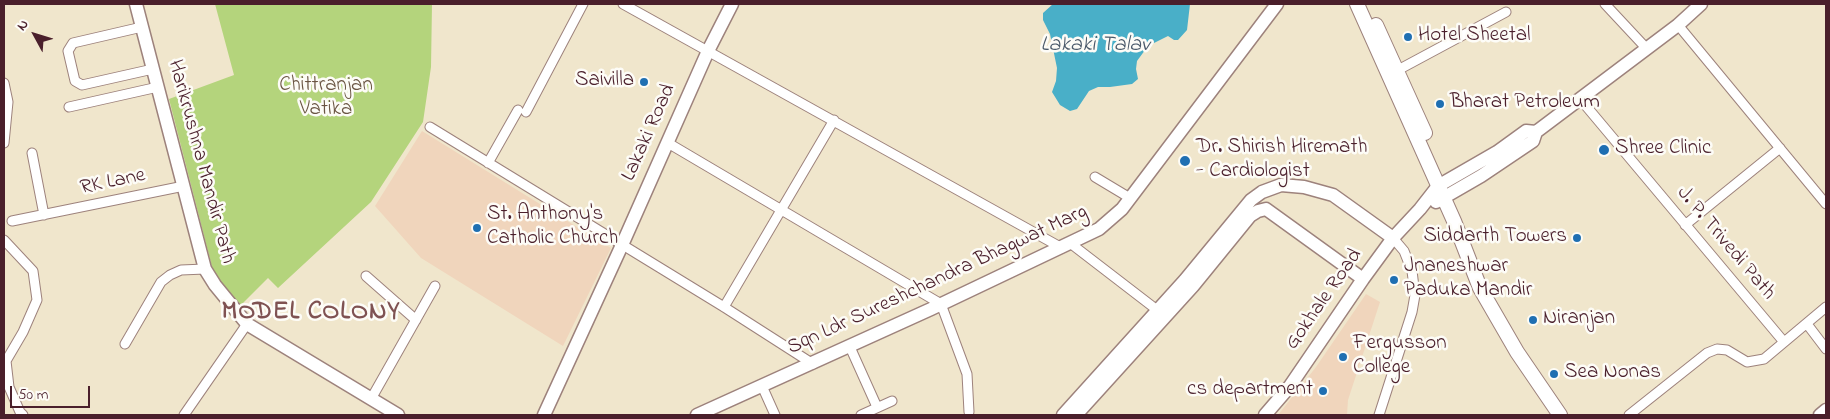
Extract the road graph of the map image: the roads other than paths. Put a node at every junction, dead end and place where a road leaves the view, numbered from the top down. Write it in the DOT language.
graph roads {
  1 [pos="136,4"];
  2 [pos="583,4"];
  3 [pos="623,4"];
  4 [pos="732,4"];
  5 [pos="1277,4"];
  6 [pos="1356,4"];
  7 [pos="1366,4"];
  8 [pos="1605,4"];
  9 [pos="1701,4"];
  10 [pos="1506,12"];
  11 [pos="1678,25"];
  12 [pos="142,27"];
  13 [pos="1647,49"];
  14 [pos="708,51"];
  15 [pos="153,69"];
  16 [pos="1398,70"];
  17 [pos="4,83"];
  18 [pos="158,87"];
  19 [pos="1581,100"];
  20 [pos="69,107"];
  21 [pos="834,120"];
  22 [pos="430,127"];
  23 [pos="1536,132"];
  24 [pos="4,143"];
  25 [pos="668,143"];
  26 [pos="1780,148"];
  27 [pos="32,153"];
  28 [pos="488,162"];
  29 [pos="1095,177"];
  30 [pos="184,186"];
  31 [pos="1438,186"];
  32 [pos="1130,198"];
  33 [pos="1444,199"];
  34 [pos="1826,204"];
  35 [pos="1420,209"];
  36 [pos="782,211"];
  37 [pos="47,214"];
  38 [pos="12,221"];
  39 [pos="1685,226"];
  40 [pos="1393,238"];
  41 [pos="4,240"];
  42 [pos="622,245"];
  43 [pos="1066,246"];
  44 [pos="205,269"];
  45 [pos="366,276"];
  46 [pos="1363,279"];
  47 [pos="435,286"];
  48 [pos="941,304"];
  49 [pos="724,307"];
  50 [pos="1826,307"];
  51 [pos="1161,314"];
  52 [pos="416,320"];
  53 [pos="246,324"];
  54 [pos="1807,324"];
  55 [pos="1784,342"];
  56 [pos="125,344"];
  57 [pos="850,347"];
  58 [pos="1826,349"];
  59 [pos="813,364"];
  60 [pos="762,386"];
  61 [pos="371,399"];
  62 [pos="892,401"];
  63 [pos="877,408"];
  64 [pos="1826,410"];
  65 [pos="969,412"];
  66 [pos="23,415"];
  67 [pos="184,415"];
  68 [pos="396,415"];
  69 [pos="544,415"];
  70 [pos="697,415"];
  71 [pos="775,415"];
  72 [pos="861,415"];
  73 [pos="1063,415"];
  74 [pos="1076,415"];
  75 [pos="1265,415"];
  76 [pos="1379,415"];
  77 [pos="1560,415"];
  78 [pos="1629,415"];
  79 [pos="1820,415"];
  1 -- 12 [label="street, Harikrushna Mandir Path"];
  2 -- 28 [label="street"];
  3 -- 14 [label="street"];
  4 -- 14 [label="street, Lakaki Road"];
  5 -- 32 [label="street, Sqn Ldr Sureshchandra Bhagwat Marg"];
  6 -- 31 [label="main road"];
  7 -- 16 [label="main road"];
  8 -- 13 [label="street"];
  9 -- 11 [label="street"];
  10 -- 16 [label="street"];
  11 -- 13 [label="street"];
  11 -- 26 [label="street"];
  12 -- 15 [label="street, Harikrushna Mandir Path"];
  12 -- 15 [label="street"];
  13 -- 19 [label="street"];
  14 -- 21 [label="street"];
  14 -- 25 [label="street, Lakaki Road"];
  15 -- 18 [label="street, Harikrushna Mandir Path"];
  16 -- 31 [label="main road"];
  17 -- 24 [label="street"];
  18 -- 20 [label="street"];
  18 -- 30 [label="street, Harikrushna Mandir Path"];
  19 -- 23 [label="street"];
  19 -- 39 [label="street, J. P. Trivedi Path"];
  21 -- 36 [label="street"];
  21 -- 43 [label="street"];
  22 -- 28 [label="street"];
  23 -- 31 [label="street"];
  23 -- 33 [label="street"];
  25 -- 36 [label="street"];
  25 -- 42 [label="street, Lakaki Road"];
  26 -- 34 [label="street"];
  26 -- 39 [label="street"];
  27 -- 37 [label="street"];
  28 -- 42 [label="street"];
  29 -- 32 [label="street"];
  30 -- 37 [label="street, RK Lane"];
  30 -- 44 [label="street, Harikrushna Mandir Path"];
  31 -- 33 [label="main road"];
  31 -- 35 [label="street, Gokhale Road"];
  32 -- 43 [label="street, Sqn Ldr Sureshchandra Bhagwat Marg"];
  33 -- 35 [label="street"];
  33 -- 77 [label="main road"];
  35 -- 40 [label="street, Gokhale Road"];
  36 -- 48 [label="street"];
  36 -- 49 [label="street"];
  37 -- 38 [label="street, RK Lane"];
  39 -- 55 [label="street, J. P. Trivedi Path"];
  40 -- 46 [label="street, Gokhale Road"];
  40 -- 51 [label="street"];
  40 -- 76 [label="street"];
  41 -- 66 [label="street"];
  42 -- 49 [label="street"];
  42 -- 69 [label="street, Lakaki Road"];
  43 -- 48 [label="street, Sqn Ldr Sureshchandra Bhagwat Marg"];
  43 -- 51 [label="street"];
  44 -- 53 [label="street, Harikrushna Mandir Path"];
  44 -- 56 [label="street"];
  45 -- 52 [label="street"];
  46 -- 51 [label="street"];
  46 -- 75 [label="street, Gokhale Road"];
  47 -- 52 [label="street"];
  48 -- 57 [label="street, Sqn Ldr Sureshchandra Bhagwat Marg"];
  48 -- 65 [label="street"];
  49 -- 59 [label="street"];
  50 -- 54 [label="street"];
  51 -- 73 [label="street"];
  51 -- 74 [label="street"];
  52 -- 61 [label="street"];
  53 -- 61 [label="street, Harikrushna Mandir Path"];
  53 -- 67 [label="street"];
  54 -- 55 [label="street"];
  54 -- 58 [label="street"];
  55 -- 78 [label="street"];
  57 -- 59 [label="street, Sqn Ldr Sureshchandra Bhagwat Marg"];
  57 -- 63 [label="street"];
  59 -- 60 [label="street, Sqn Ldr Sureshchandra Bhagwat Marg"];
  60 -- 70 [label="street, Sqn Ldr Sureshchandra Bhagwat Marg"];
  60 -- 71 [label="street"];
  61 -- 68 [label="street, Harikrushna Mandir Path"];
  62 -- 63 [label="street"];
  63 -- 72 [label="street"];
  64 -- 79 [label="street"];
}
